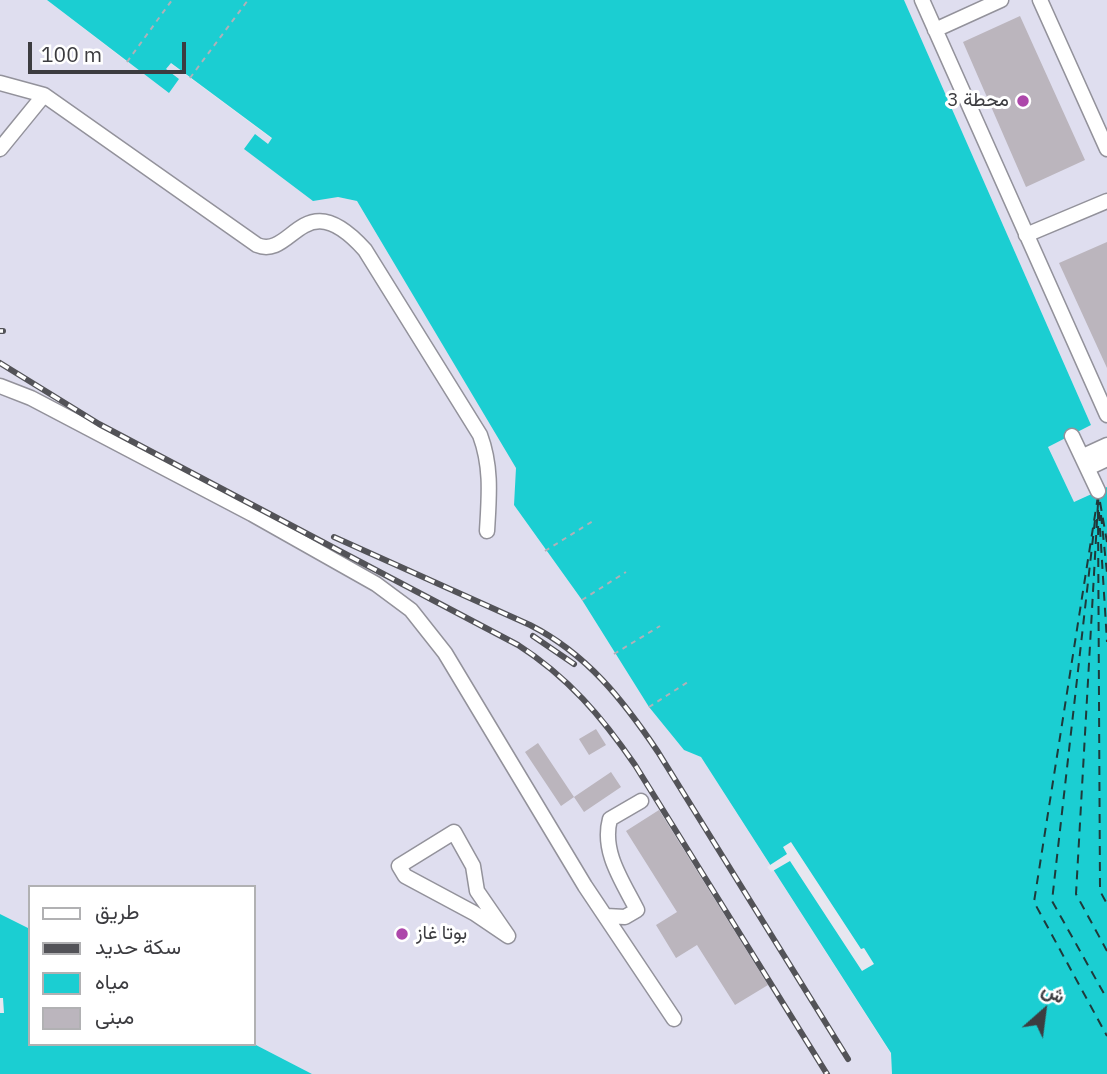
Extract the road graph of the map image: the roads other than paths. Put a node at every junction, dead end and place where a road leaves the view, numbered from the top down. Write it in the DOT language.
graph roads {
  1 [pos="1001,0"];
  2 [pos="1040,0"];
  3 [pos="925,1"];
  4 [pos="935,30"];
  5 [pos="0,83"];
  6 [pos="44,95"];
  7 [pos="0,149"];
  8 [pos="1107,149"];
  9 [pos="1107,201"];
  10 [pos="1026,235"];
  11 [pos="0,386"];
  12 [pos="1107,415"];
  13 [pos="1073,436"];
  14 [pos="1107,445"];
  15 [pos="1107,459"];
  16 [pos="1085,462"];
  17 [pos="1098,491"];
  18 [pos="487,531"];
  19 [pos="641,801"];
  20 [pos="606,916"];
  21 [pos="508,936"];
  22 [pos="674,1019"];
  1 -- 4 [label="street"];
  2 -- 8 [label="street"];
  3 -- 4 [label="street"];
  4 -- 10 [label="street"];
  5 -- 6 [label="street"];
  6 -- 7 [label="street"];
  6 -- 18 [label="street"];
  9 -- 10 [label="street"];
  10 -- 12 [label="street"];
  11 -- 20 [label="street"];
  13 -- 16 [label="street"];
  14 -- 16 [label="street"];
  15 -- 16 [label="street"];
  16 -- 17 [label="street"];
  19 -- 20 [label="street"];
  20 -- 22 [label="street"];
  21 -- 21 [label="street"];
}
